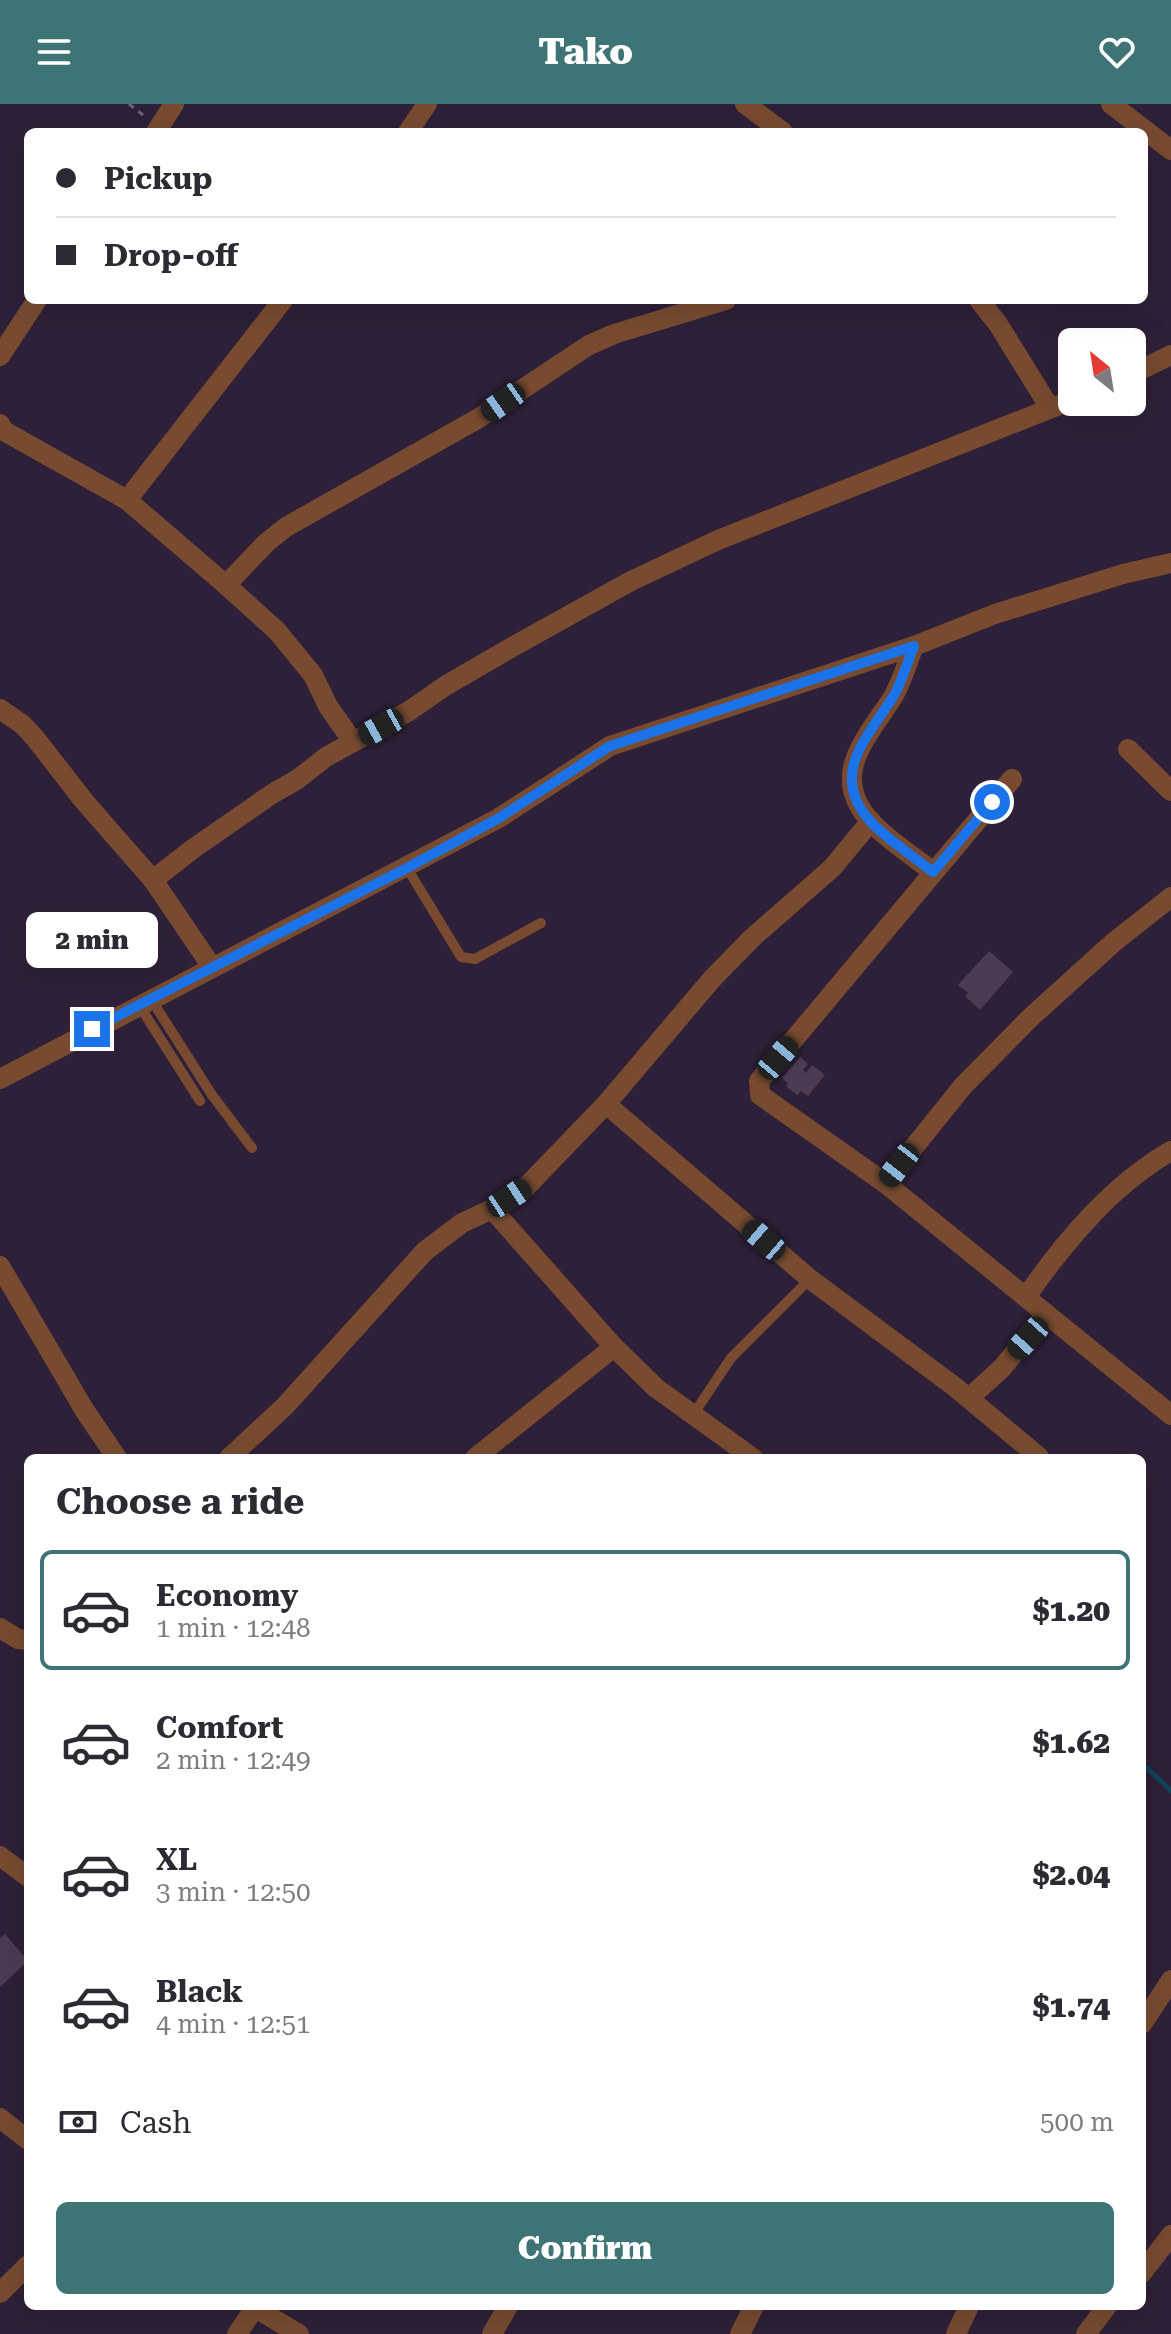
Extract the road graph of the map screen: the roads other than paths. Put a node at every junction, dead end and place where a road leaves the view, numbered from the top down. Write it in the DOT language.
graph roads {
  1 [pos="174,104"];
  2 [pos="427,104"];
  3 [pos="745,104"];
  4 [pos="1111,104"];
  5 [pos="159,128"];
  6 [pos="411,128"];
  7 [pos="778,128"];
  8 [pos="1142,128"];
  9 [pos="1148,132"];
  10 [pos="1171,150"];
  11 [pos="34,304"];
  12 [pos="280,304"];
  13 [pos="712,304"];
  14 [pos="982,304"];
  15 [pos="1171,355"];
  16 [pos="0,356"];
  17 [pos="1146,367"];
  18 [pos="1058,405"];
  19 [pos="1050,408"];
  20 [pos="1,429"];
  21 [pos="127,500"];
  22 [pos="1171,563"];
  23 [pos="226,585"];
  24 [pos="914,646"];
  25 [pos="0,709"];
  26 [pos="353,742"];
  27 [pos="1128,749"];
  28 [pos="1012,779"];
  29 [pos="1171,791"];
  30 [pos="871,821"];
  31 [pos="407,868"];
  32 [pos="933,872"];
  33 [pos="153,880"];
  34 [pos="1171,897"];
  35 [pos="541,923"];
  36 [pos="212,967"];
  37 [pos="145,1002"];
  38 [pos="0,1079"];
  39 [pos="200,1101"];
  40 [pos="606,1104"];
  41 [pos="252,1148"];
  42 [pos="1171,1151"];
  43 [pos="885,1183"];
  44 [pos="492,1209"];
  45 [pos="0,1266"];
  46 [pos="810,1279"];
  47 [pos="1026,1297"];
  48 [pos="1046,1314"];
  49 [pos="614,1347"];
  50 [pos="969,1398"];
  51 [pos="693,1415"];
  52 [pos="1171,1415"];
  53 [pos="114,1454"];
  54 [pos="233,1454"];
  55 [pos="480,1454"];
  56 [pos="747,1454"];
  57 [pos="1035,1454"];
  58 [pos="0,1628"];
  59 [pos="24,1640"];
  60 [pos="0,1856"];
  61 [pos="24,1874"];
  62 [pos="1171,1980"];
  63 [pos="1146,2018"];
  64 [pos="0,2118"];
  65 [pos="24,2137"];
  66 [pos="1171,2235"];
  67 [pos="1146,2268"];
  68 [pos="24,2269"];
  69 [pos="0,2293"];
  70 [pos="253,2310"];
  71 [pos="260,2310"];
  72 [pos="506,2310"];
  73 [pos="752,2310"];
  74 [pos="967,2310"];
  75 [pos="1104,2310"];
  76 [pos="237,2334"];
  77 [pos="299,2334"];
  78 [pos="492,2334"];
  79 [pos="740,2334"];
  80 [pos="956,2334"];
  81 [pos="1086,2334"];
  1 -- 5 [label="street"];
  2 -- 6 [label="street"];
  3 -- 7 [label="street"];
  4 -- 8 [label="street"];
  9 -- 10 [label="street"];
  11 -- 16 [label="street"];
  12 -- 21 [label="street"];
  13 -- 23 [label="street"];
  14 -- 19 [label="street"];
  15 -- 17 [label="street"];
  18 -- 19 [label="street"];
  19 -- 26 [label="street"];
  20 -- 21 [label="street"];
  21 -- 23 [label="street"];
  22 -- 24 [label="street"];
  23 -- 26 [label="street"];
  24 -- 30 [label="street"];
  24 -- 31 [label="street"];
  25 -- 33 [label="street"];
  26 -- 33 [label="street"];
  27 -- 29 [label="street"];
  28 -- 32 [label="street"];
  30 -- 32 [label="street"];
  30 -- 40 [label="street"];
  31 -- 35 [label="lane"];
  31 -- 36 [label="street"];
  32 -- 43 [label="street"];
  33 -- 36 [label="street"];
  34 -- 43 [label="street"];
  36 -- 37 [label="street"];
  37 -- 38 [label="street"];
  37 -- 39 [label="lane"];
  37 -- 41 [label="lane"];
  40 -- 44 [label="street"];
  40 -- 46 [label="street"];
  42 -- 47 [label="street"];
  43 -- 47 [label="street"];
  44 -- 49 [label="street"];
  44 -- 54 [label="street"];
  45 -- 53 [label="street"];
  46 -- 50 [label="street"];
  46 -- 51 [label="lane"];
  47 -- 48 [label="street"];
  48 -- 50 [label="street"];
  48 -- 52 [label="street"];
  49 -- 51 [label="street"];
  49 -- 55 [label="street"];
  50 -- 57 [label="street"];
  51 -- 56 [label="street"];
  58 -- 59 [label="street"];
  60 -- 61 [label="street"];
  62 -- 63 [label="street"];
  64 -- 65 [label="street"];
  66 -- 67 [label="street"];
  68 -- 69 [label="street"];
  70 -- 76 [label="street"];
  71 -- 77 [label="street"];
  72 -- 78 [label="street"];
  73 -- 79 [label="street"];
  74 -- 80 [label="street"];
  75 -- 81 [label="street"];
}
